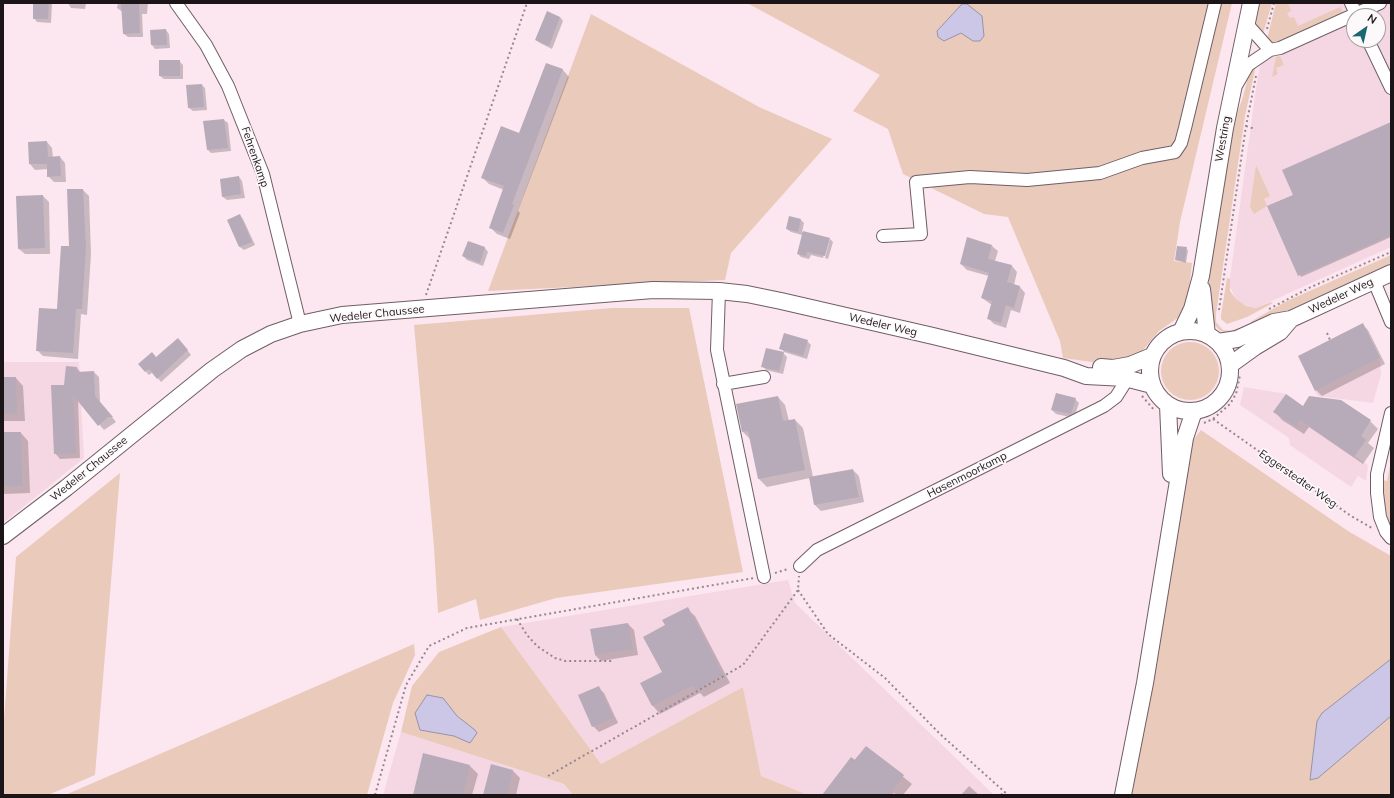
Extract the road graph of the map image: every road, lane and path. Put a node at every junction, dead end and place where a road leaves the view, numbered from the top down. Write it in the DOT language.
graph roads {
  1 [pos="176,3"];
  2 [pos="527,3"];
  3 [pos="1215,3"];
  4 [pos="1251,3"];
  5 [pos="1274,3"];
  6 [pos="1380,3"];
  7 [pos="1370,8"];
  8 [pos="1346,19"];
  9 [pos="1246,23"];
  10 [pos="1267,47"];
  11 [pos="1372,48"];
  12 [pos="1260,57"];
  13 [pos="1391,88"];
  14 [pos="1231,96"];
  15 [pos="1246,126"];
  16 [pos="1255,130"];
  17 [pos="883,236"];
  18 [pos="1391,252"];
  19 [pos="1391,273"];
  20 [pos="1201,276"];
  21 [pos="1374,281"];
  22 [pos="701,290"];
  23 [pos="719,291"];
  24 [pos="421,309"];
  25 [pos="1267,310"];
  26 [pos="1218,314"];
  27 [pos="1291,319"];
  28 [pos="1391,322"];
  29 [pos="300,324"];
  30 [pos="1181,332"];
  31 [pos="1327,333"];
  32 [pos="1212,338"];
  33 [pos="1330,340"];
  34 [pos="1152,356"];
  35 [pos="1064,368"];
  36 [pos="1235,368"];
  37 [pos="764,377"];
  38 [pos="1125,383"];
  39 [pos="723,384"];
  40 [pos="1152,385"];
  41 [pos="1164,410"];
  42 [pos="1194,411"];
  43 [pos="1391,413"];
  44 [pos="1171,513"];
  45 [pos="3,536"];
  46 [pos="1389,536"];
  47 [pos="800,566"];
  48 [pos="764,577"];
  49 [pos="798,590"];
  50 [pos="517,619"];
  51 [pos="613,661"];
  52 [pos="548,776"];
  53 [pos="1004,792"];
  54 [pos="375,795"];
  55 [pos="1001,795"];
  56 [pos="1008,795"];
  57 [pos="1123,795"];
  1 -- 29 [label="street, Fehrenkamp"];
  2 -- 24 [label="path"];
  3 -- 17 [label="street"];
  4 -- 9 [label="main road, Westring"];
  5 -- 10 [label="path"];
  6 -- 7 [label="street"];
  8 -- 10 [label="street"];
  9 -- 10 [label="street"];
  9 -- 14 [label="main road, Westring"];
  10 -- 12 [label="street"];
  11 -- 13 [label="street"];
  12 -- 14 [label="street"];
  12 -- 15 [label="path"];
  14 -- 20 [label="main road, Westring"];
  15 -- 16 [label="path"];
  15 -- 26 [label="path"];
  18 -- 25 [label="path"];
  19 -- 21 [label="main road, Wedeler Weg"];
  20 -- 30 [label="main road, Westring"];
  20 -- 32 [label="main road, Westring"];
  21 -- 27 [label="main road, Wedeler Weg"];
  21 -- 28 [label="street"];
  22 -- 23 [label="main road, Wedeler Weg"];
  22 -- 24 [label="main road, Wedeler Chaussee"];
  23 -- 35 [label="main road, Wedeler Weg"];
  23 -- 39 [label="street"];
  24 -- 29 [label="main road, Wedeler Chaussee"];
  27 -- 32 [label="main road, Wedeler Weg"];
  27 -- 36 [label="main road, Wedeler Weg"];
  29 -- 45 [label="main road, Wedeler Chaussee"];
  30 -- 32 [label="main road"];
  30 -- 34 [label="main road"];
  31 -- 33 [label="path"];
  32 -- 36 [label="main road"];
  34 -- 35 [label="main road, Wedeler Weg"];
  34 -- 40 [label="main road"];
  35 -- 38 [label="main road, Wedeler Weg"];
  36 -- 42 [label="main road"];
  36 -- 46 [label="path, Eggerstedter Weg"];
  37 -- 39 [label="street"];
  38 -- 40 [label="main road, Wedeler Weg"];
  38 -- 41 [label="path"];
  38 -- 47 [label="street, Hasenmoorkamp"];
  39 -- 48 [label="street"];
  40 -- 41 [label="main road"];
  41 -- 42 [label="main road"];
  41 -- 44 [label="main road"];
  42 -- 44 [label="main road"];
  43 -- 46 [label="street"];
  44 -- 57 [label="main road"];
  47 -- 48 [label="path"];
  47 -- 49 [label="path"];
  48 -- 50 [label="path"];
  49 -- 52 [label="path"];
  49 -- 53 [label="path"];
  50 -- 51 [label="path"];
  50 -- 54 [label="path"];
  53 -- 55 [label="path"];
  53 -- 56 [label="path"];
}
